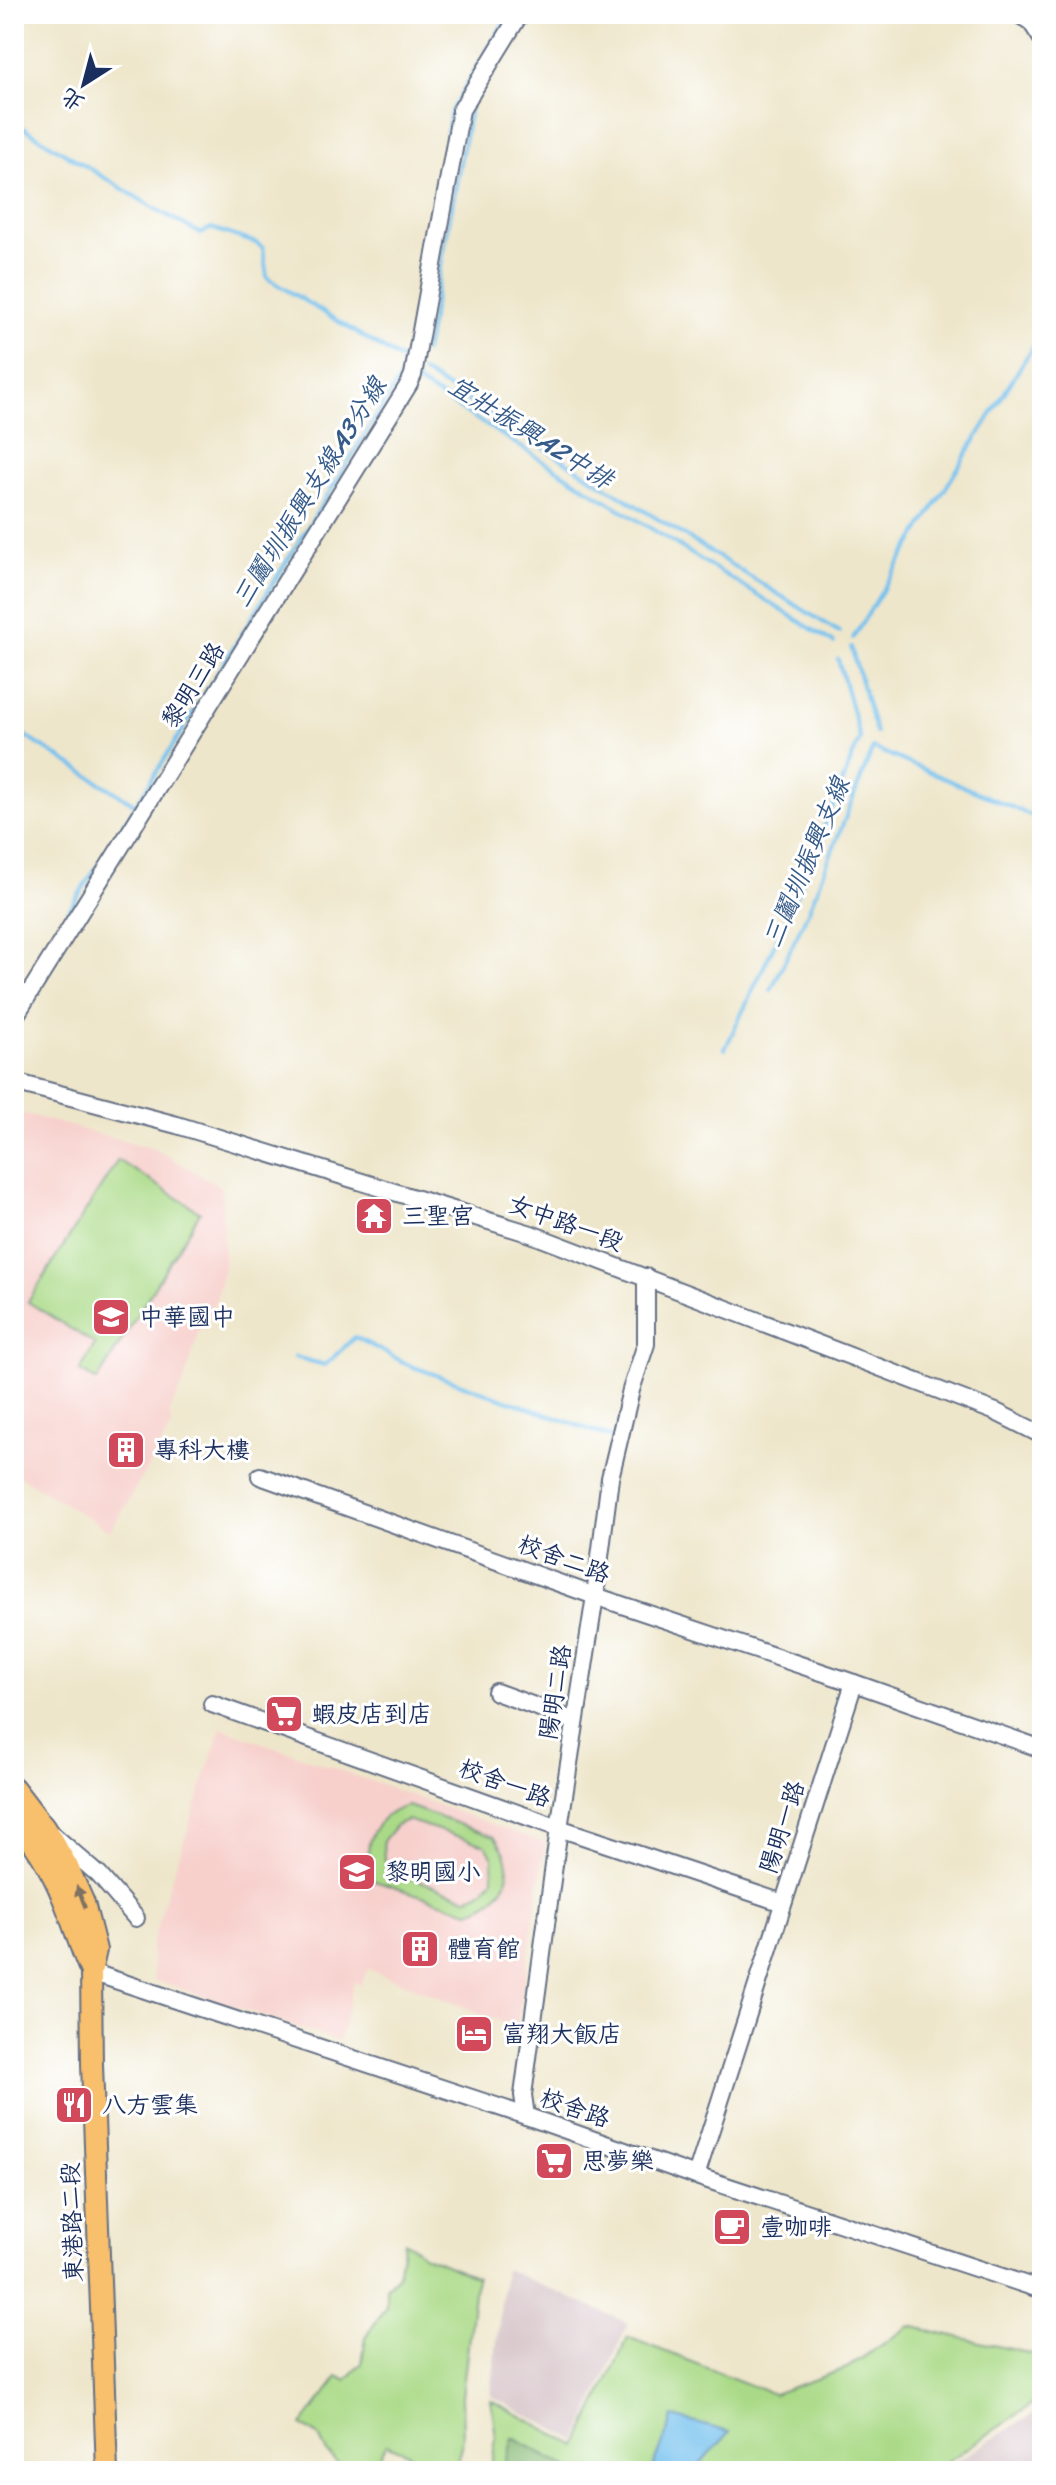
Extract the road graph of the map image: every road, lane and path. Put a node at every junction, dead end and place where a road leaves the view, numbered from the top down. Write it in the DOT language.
graph roads {
  1 [pos="520,14"];
  2 [pos="1029,17"];
  3 [pos="1042,39"];
  4 [pos="14,1018"];
  5 [pos="14,1082"];
  6 [pos="646,1277"];
  7 [pos="1042,1435"];
  8 [pos="260,1476"];
  9 [pos="595,1596"];
  10 [pos="854,1683"];
  11 [pos="496,1692"];
  12 [pos="212,1704"];
  13 [pos="575,1721"];
  14 [pos="1042,1749"];
  15 [pos="14,1788"];
  16 [pos="14,1816"];
  17 [pos="44,1827"];
  18 [pos="559,1828"];
  19 [pos="783,1903"];
  20 [pos="136,1918"];
  21 [pos="91,1972"];
  22 [pos="526,2116"];
  23 [pos="696,2176"];
  24 [pos="1042,2290"];
  25 [pos="107,2471"];
  1 -- 4 [label="street, 黎明三路"];
  2 -- 3 [label="street"];
  5 -- 6 [label="street, 女中路一段"];
  6 -- 7 [label="street, 女中路一段"];
  6 -- 9 [label="street, 陽明二路"];
  8 -- 9 [label="street, 校舍二路"];
  9 -- 10 [label="street, 校舍二路"];
  9 -- 13 [label="street, 陽明二路"];
  10 -- 14 [label="street"];
  10 -- 19 [label="street, 陽明一路"];
  11 -- 13 [label="street"];
  12 -- 18 [label="street, 校舍一路"];
  13 -- 18 [label="street, 陽明二路"];
  15 -- 17 [label="main road, 東港路二段"];
  16 -- 21 [label="main road, 東港路二段"];
  17 -- 20 [label="street"];
  21 -- 17 [label="main road, 東港路二段, one-way"];
  18 -- 19 [label="street, 校舍一路"];
  18 -- 22 [label="street, 陽明二路"];
  19 -- 23 [label="street, 陽明一路"];
  21 -- 22 [label="street, 校舍路"];
  21 -- 25 [label="main road, 東港路二段"];
  22 -- 23 [label="street, 校舍路"];
  23 -- 24 [label="street, 校舍路"];
}
